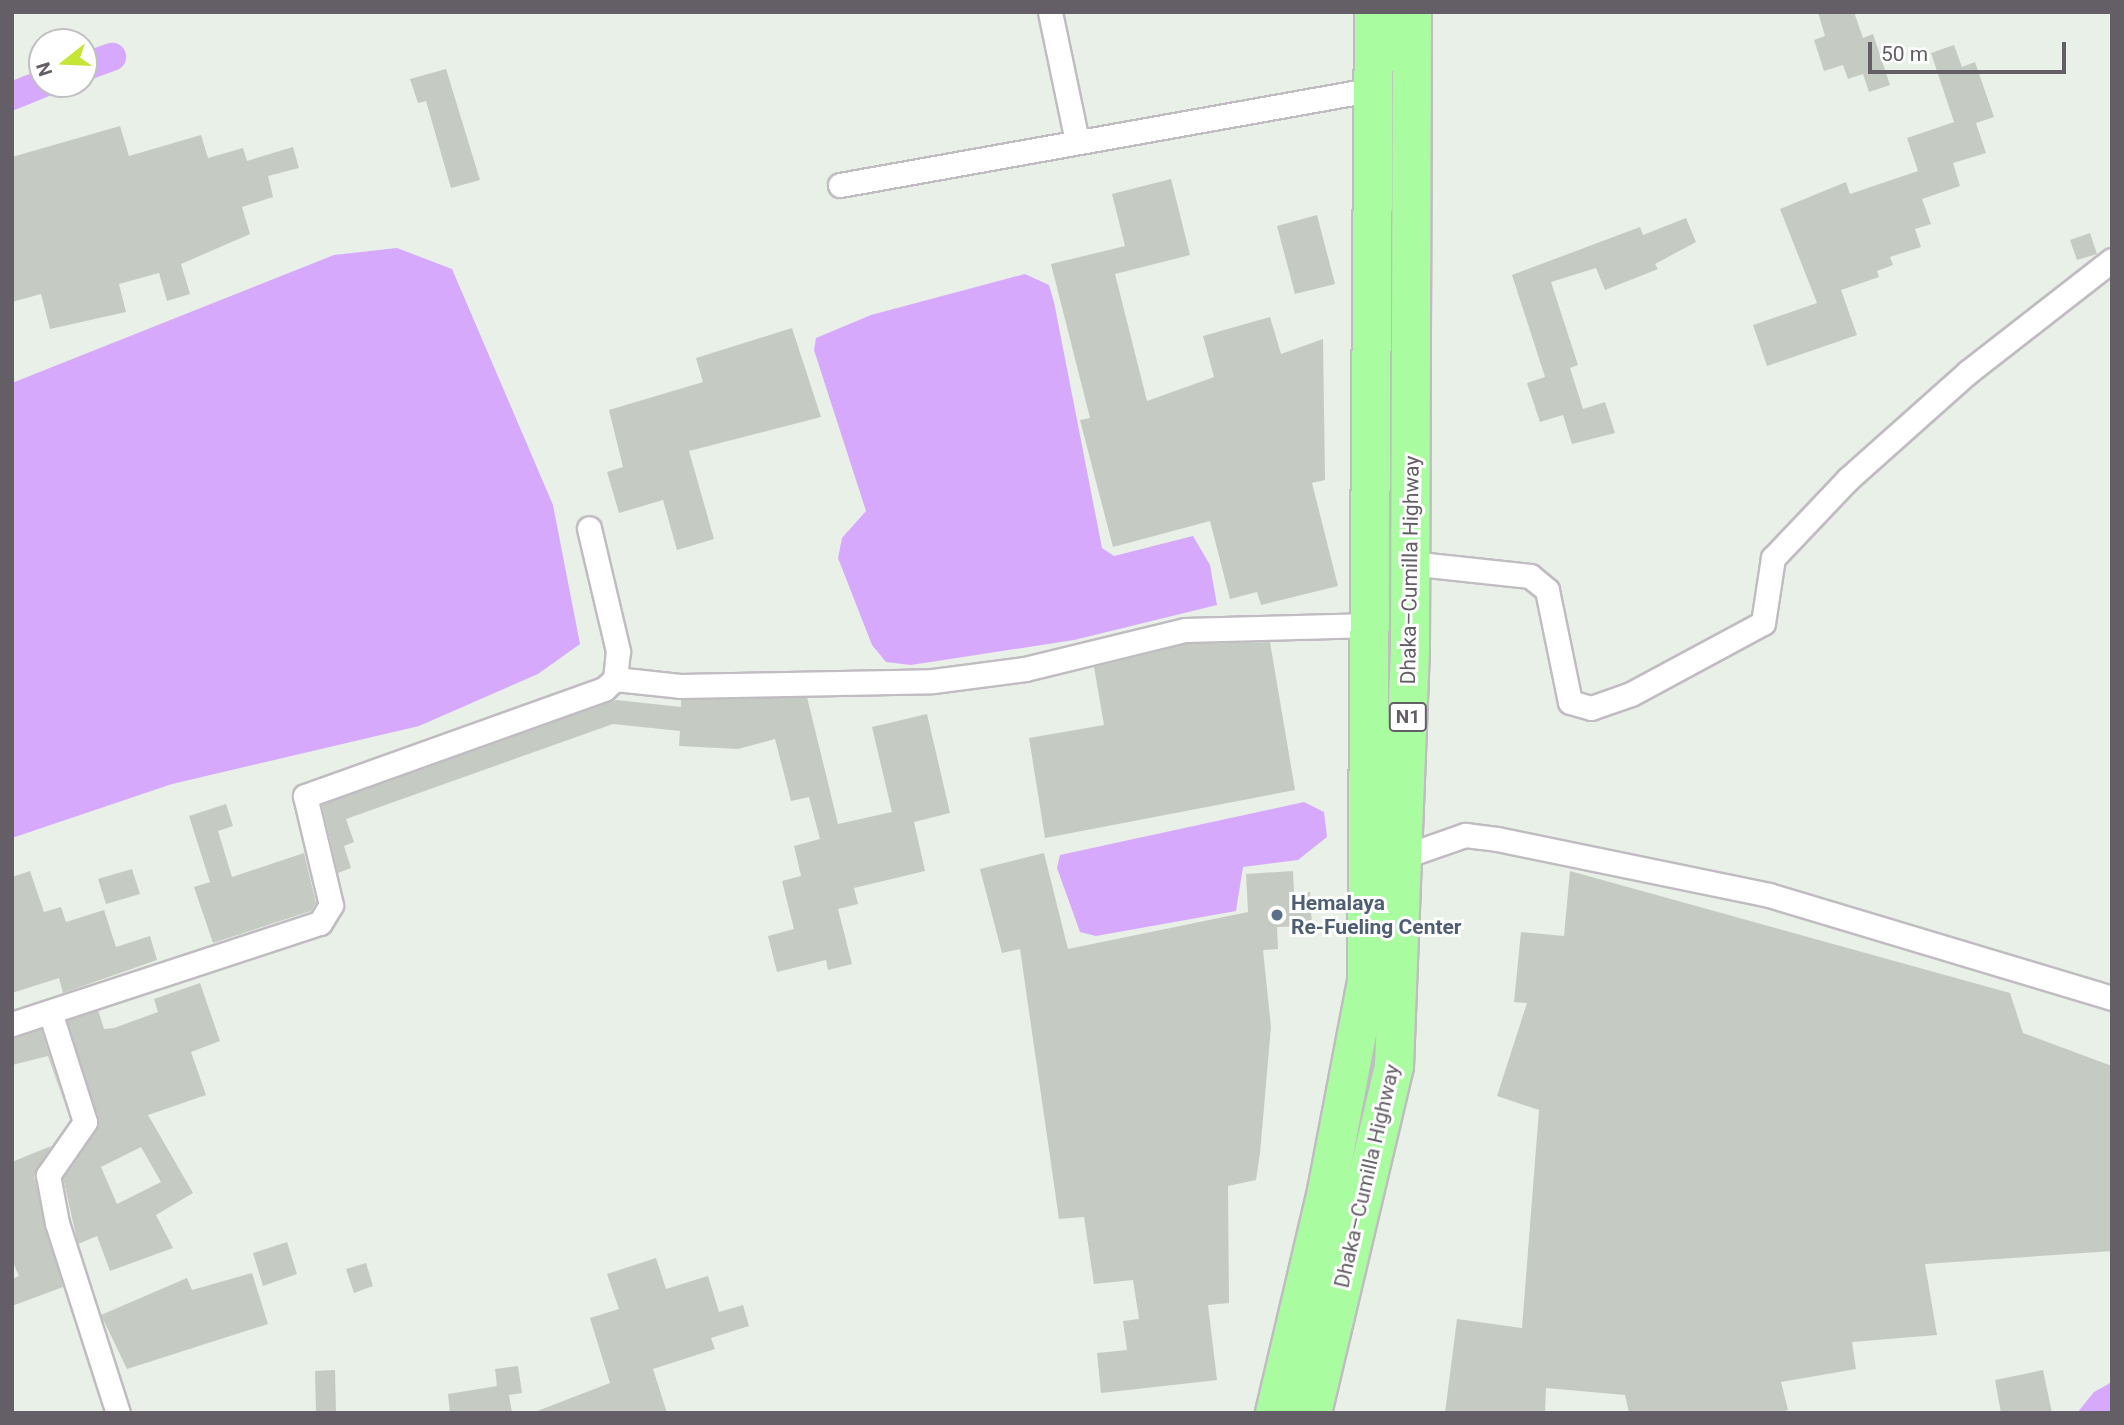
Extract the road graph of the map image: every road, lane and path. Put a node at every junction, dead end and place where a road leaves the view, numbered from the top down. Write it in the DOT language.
graph roads {
  1 [pos="1050,12"];
  2 [pos="1374,12"];
  3 [pos="1412,12"];
  4 [pos="1375,89"];
  5 [pos="1077,141"];
  6 [pos="840,185"];
  7 [pos="2112,260"];
  8 [pos="589,528"];
  9 [pos="1409,563"];
  10 [pos="1372,625"];
  11 [pos="615,679"];
  12 [pos="1405,856"];
  13 [pos="2112,998"];
  14 [pos="50,1012"];
  15 [pos="12,1024"];
  16 [pos="118,1413"];
  17 [pos="1275,1413"];
  18 [pos="1312,1413"];
  1 -- 5 [label="street"];
  2 -- 4 [label="highway, Dhaka–Cumilla Highway / N1"];
  3 -- 9 [label="highway, Dhaka–Cumilla Highway / N1"];
  4 -- 5 [label="street"];
  4 -- 10 [label="highway, Dhaka–Cumilla Highway / N1"];
  5 -- 6 [label="street"];
  7 -- 9 [label="street"];
  8 -- 11 [label="street"];
  9 -- 12 [label="highway, Dhaka–Cumilla Highway / N1"];
  10 -- 11 [label="street"];
  10 -- 17 [label="highway, Dhaka–Cumilla Highway / N1"];
  11 -- 14 [label="street"];
  12 -- 13 [label="street"];
  12 -- 18 [label="highway, Dhaka–Cumilla Highway / N1"];
  14 -- 15 [label="street"];
  14 -- 16 [label="street"];
}
